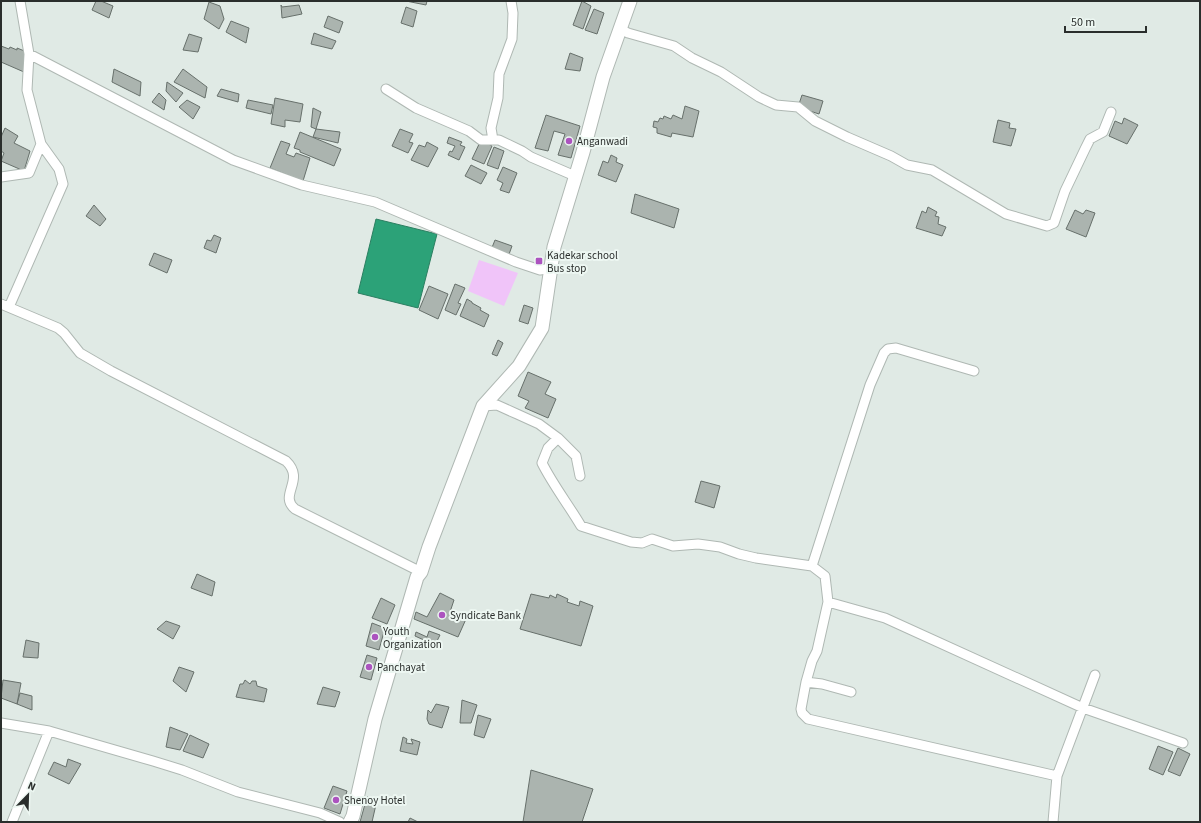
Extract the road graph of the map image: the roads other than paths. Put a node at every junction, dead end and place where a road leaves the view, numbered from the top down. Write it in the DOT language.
graph roads {
  1 [pos="20,1"];
  2 [pos="511,1"];
  3 [pos="630,1"];
  4 [pos="620,29"];
  5 [pos="29,54"];
  6 [pos="386,89"];
  7 [pos="1111,112"];
  8 [pos="493,140"];
  9 [pos="41,144"];
  10 [pos="575,176"];
  11 [pos="1,177"];
  12 [pos="551,268"];
  13 [pos="5,306"];
  14 [pos="974,371"];
  15 [pos="482,406"];
  16 [pos="558,438"];
  17 [pos="580,476"];
  18 [pos="812,566"];
  19 [pos="421,572"];
  20 [pos="828,602"];
  21 [pos="1095,675"];
  22 [pos="806,682"];
  23 [pos="851,692"];
  24 [pos="1082,708"];
  25 [pos="1,723"];
  26 [pos="49,731"];
  27 [pos="1183,743"];
  28 [pos="1057,776"];
  29 [pos="12,822"];
  30 [pos="340,822"];
  31 [pos="350,822"];
  32 [pos="1053,822"];
  1 -- 5 [label="street"];
  2 -- 8 [label="street"];
  3 -- 4 [label="main road"];
  4 -- 7 [label="street"];
  4 -- 10 [label="main road"];
  5 -- 9 [label="street"];
  5 -- 12 [label="street"];
  6 -- 8 [label="street"];
  8 -- 10 [label="street"];
  9 -- 11 [label="street"];
  9 -- 13 [label="street"];
  10 -- 12 [label="main road"];
  12 -- 15 [label="main road"];
  13 -- 19 [label="street"];
  14 -- 18 [label="street"];
  15 -- 16 [label="street"];
  15 -- 19 [label="main road"];
  16 -- 17 [label="street"];
  16 -- 18 [label="street"];
  18 -- 20 [label="street"];
  19 -- 31 [label="main road"];
  20 -- 22 [label="street"];
  20 -- 24 [label="street"];
  21 -- 24 [label="street"];
  22 -- 23 [label="street"];
  22 -- 28 [label="street"];
  24 -- 27 [label="street"];
  24 -- 28 [label="street"];
  25 -- 26 [label="street"];
  26 -- 29 [label="street"];
  26 -- 30 [label="street"];
  28 -- 32 [label="street"];
}
